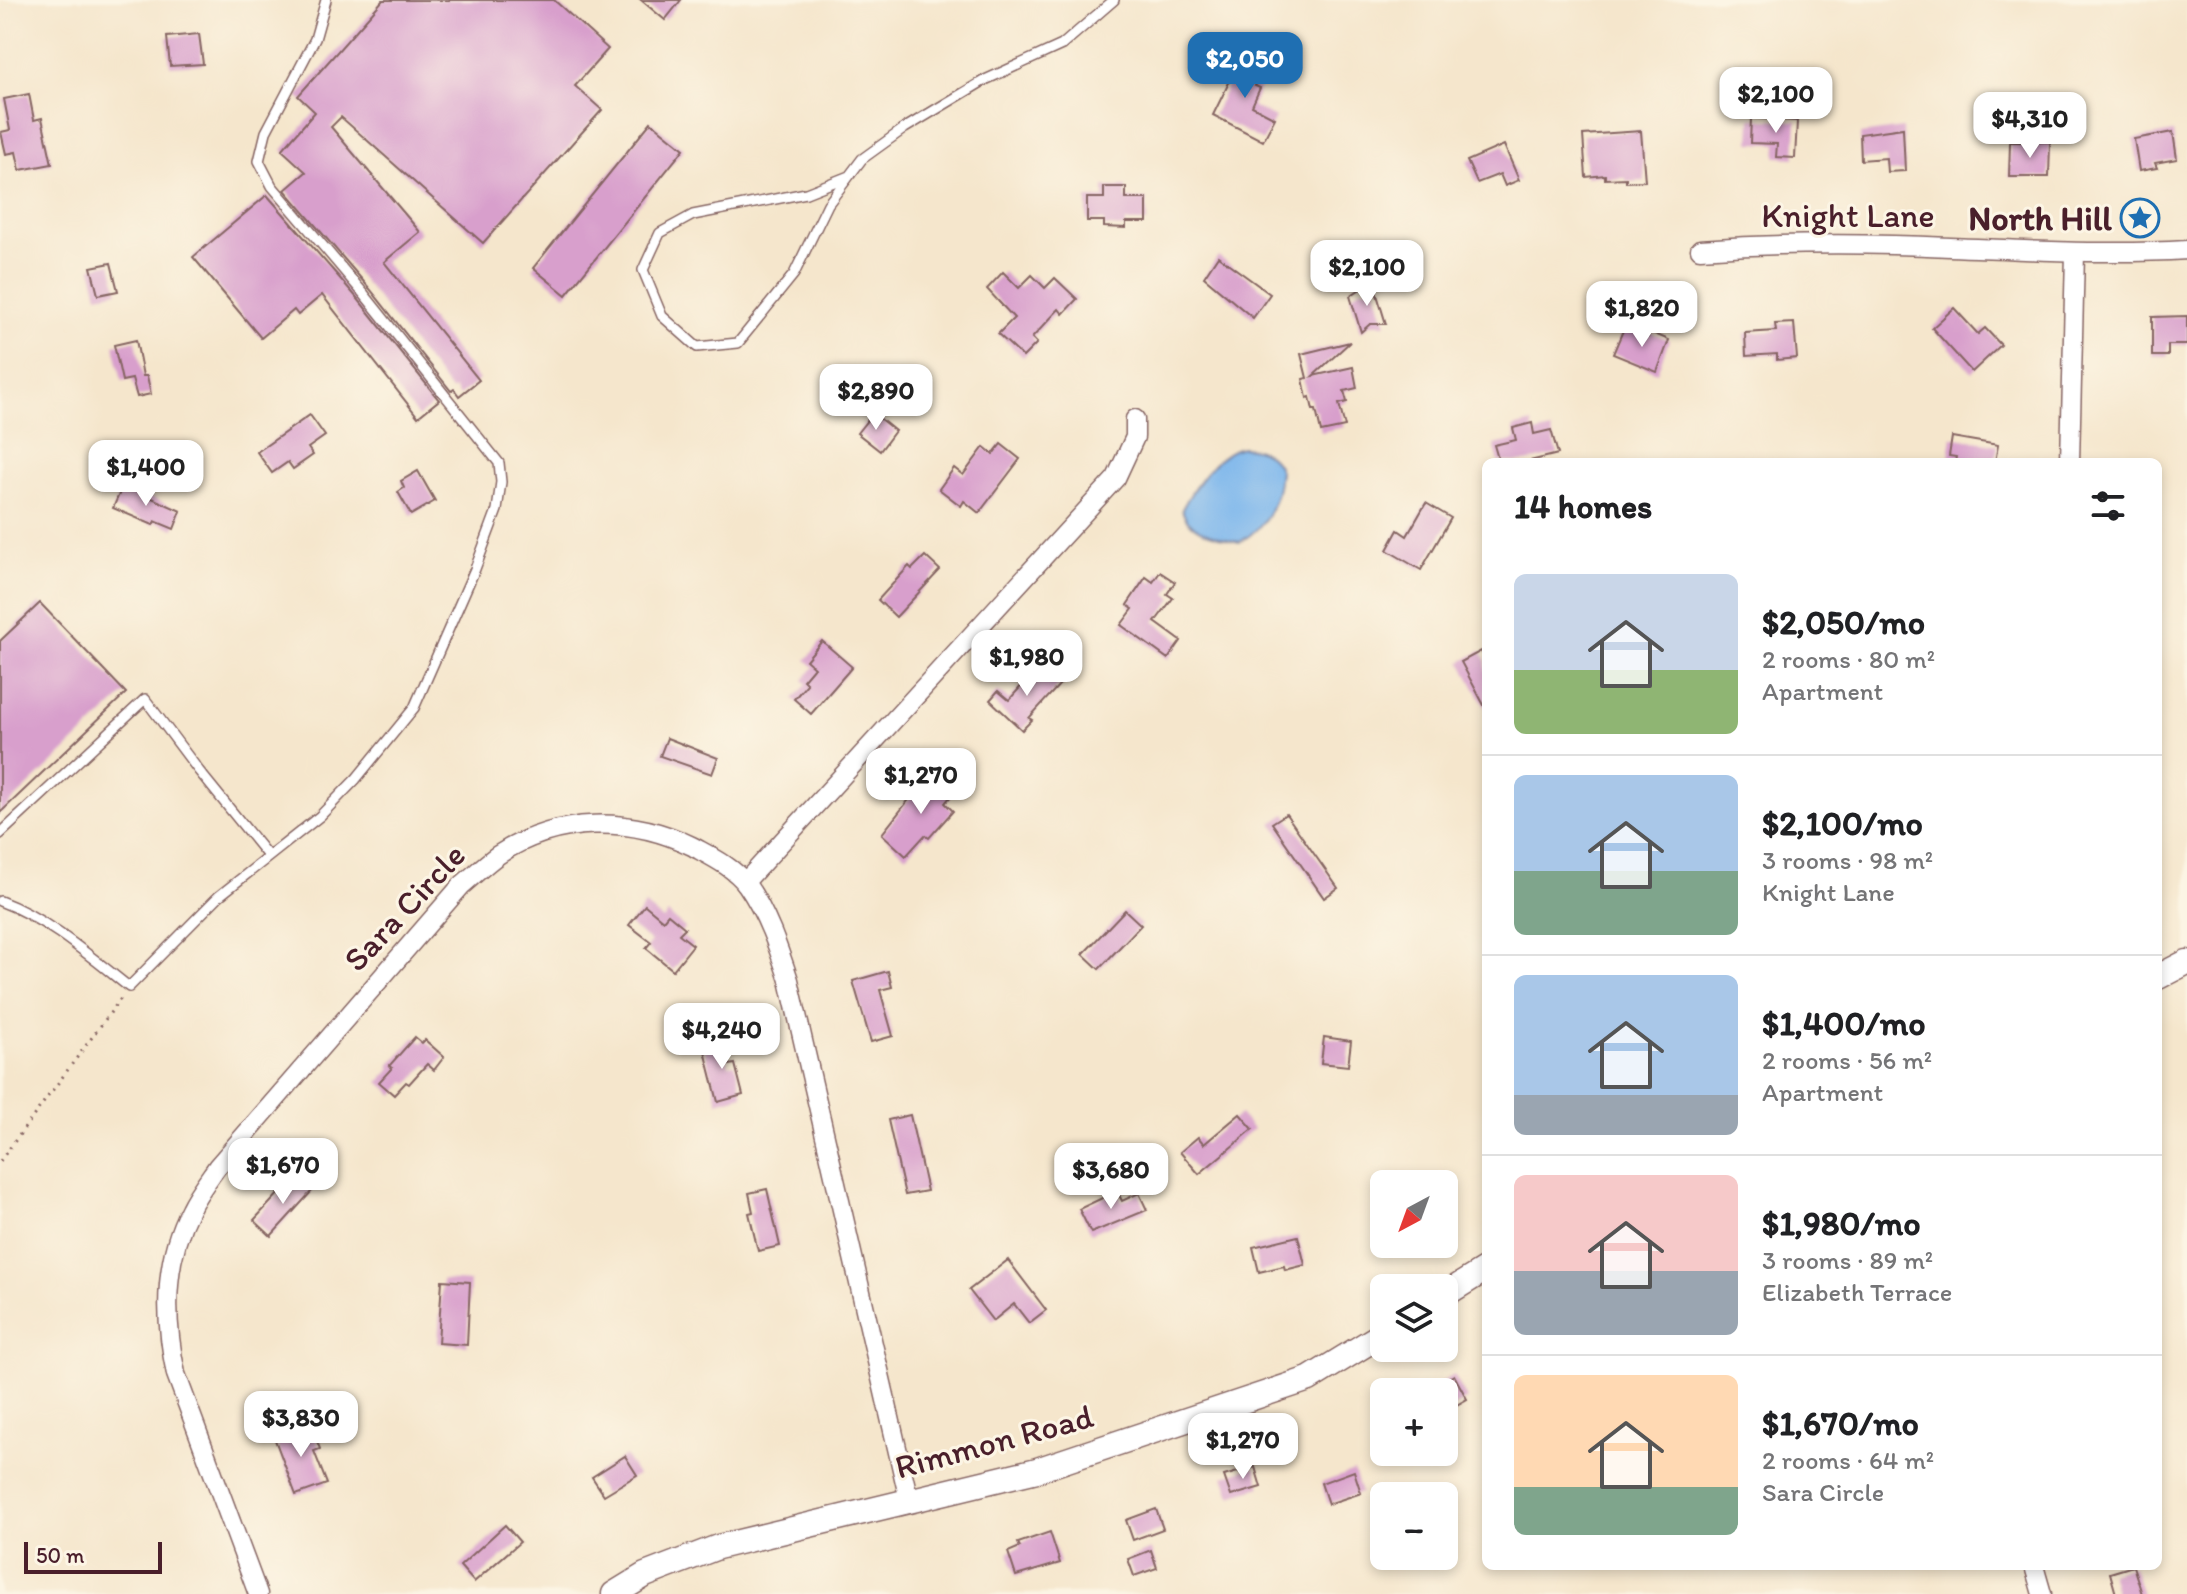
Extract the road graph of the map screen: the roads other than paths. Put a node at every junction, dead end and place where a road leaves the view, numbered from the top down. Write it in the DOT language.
graph roads {
  1 [pos="326,0"];
  2 [pos="1114,0"];
  3 [pos="849,176"];
  4 [pos="1700,249"];
  5 [pos="2187,250"];
  6 [pos="2075,253"];
  7 [pos="1135,419"];
  8 [pos="2070,458"];
  9 [pos="0,834"];
  10 [pos="268,856"];
  11 [pos="745,882"];
  12 [pos="0,901"];
  13 [pos="2187,962"];
  14 [pos="2162,975"];
  15 [pos="1482,1271"];
  16 [pos="1458,1286"];
  17 [pos="1370,1342"];
  18 [pos="909,1500"];
  19 [pos="2035,1570"];
  20 [pos="258,1594"];
  21 [pos="614,1594"];
  22 [pos="2042,1594"];
  1 -- 10 [label="lane"];
  2 -- 3 [label="lane"];
  3 -- 3 [label="lane"];
  4 -- 6 [label="street, Knight Lane"];
  5 -- 6 [label="street, Knight Lane"];
  6 -- 8 [label="street"];
  7 -- 11 [label="street"];
  9 -- 10 [label="lane"];
  10 -- 12 [label="lane"];
  11 -- 18 [label="street, Sara Circle"];
  11 -- 20 [label="street, Sara Circle"];
  13 -- 14 [label="street"];
  15 -- 16 [label="street"];
  17 -- 18 [label="street, Rimmon Road"];
  18 -- 21 [label="street, Rimmon Road"];
  19 -- 22 [label="street"];
}
